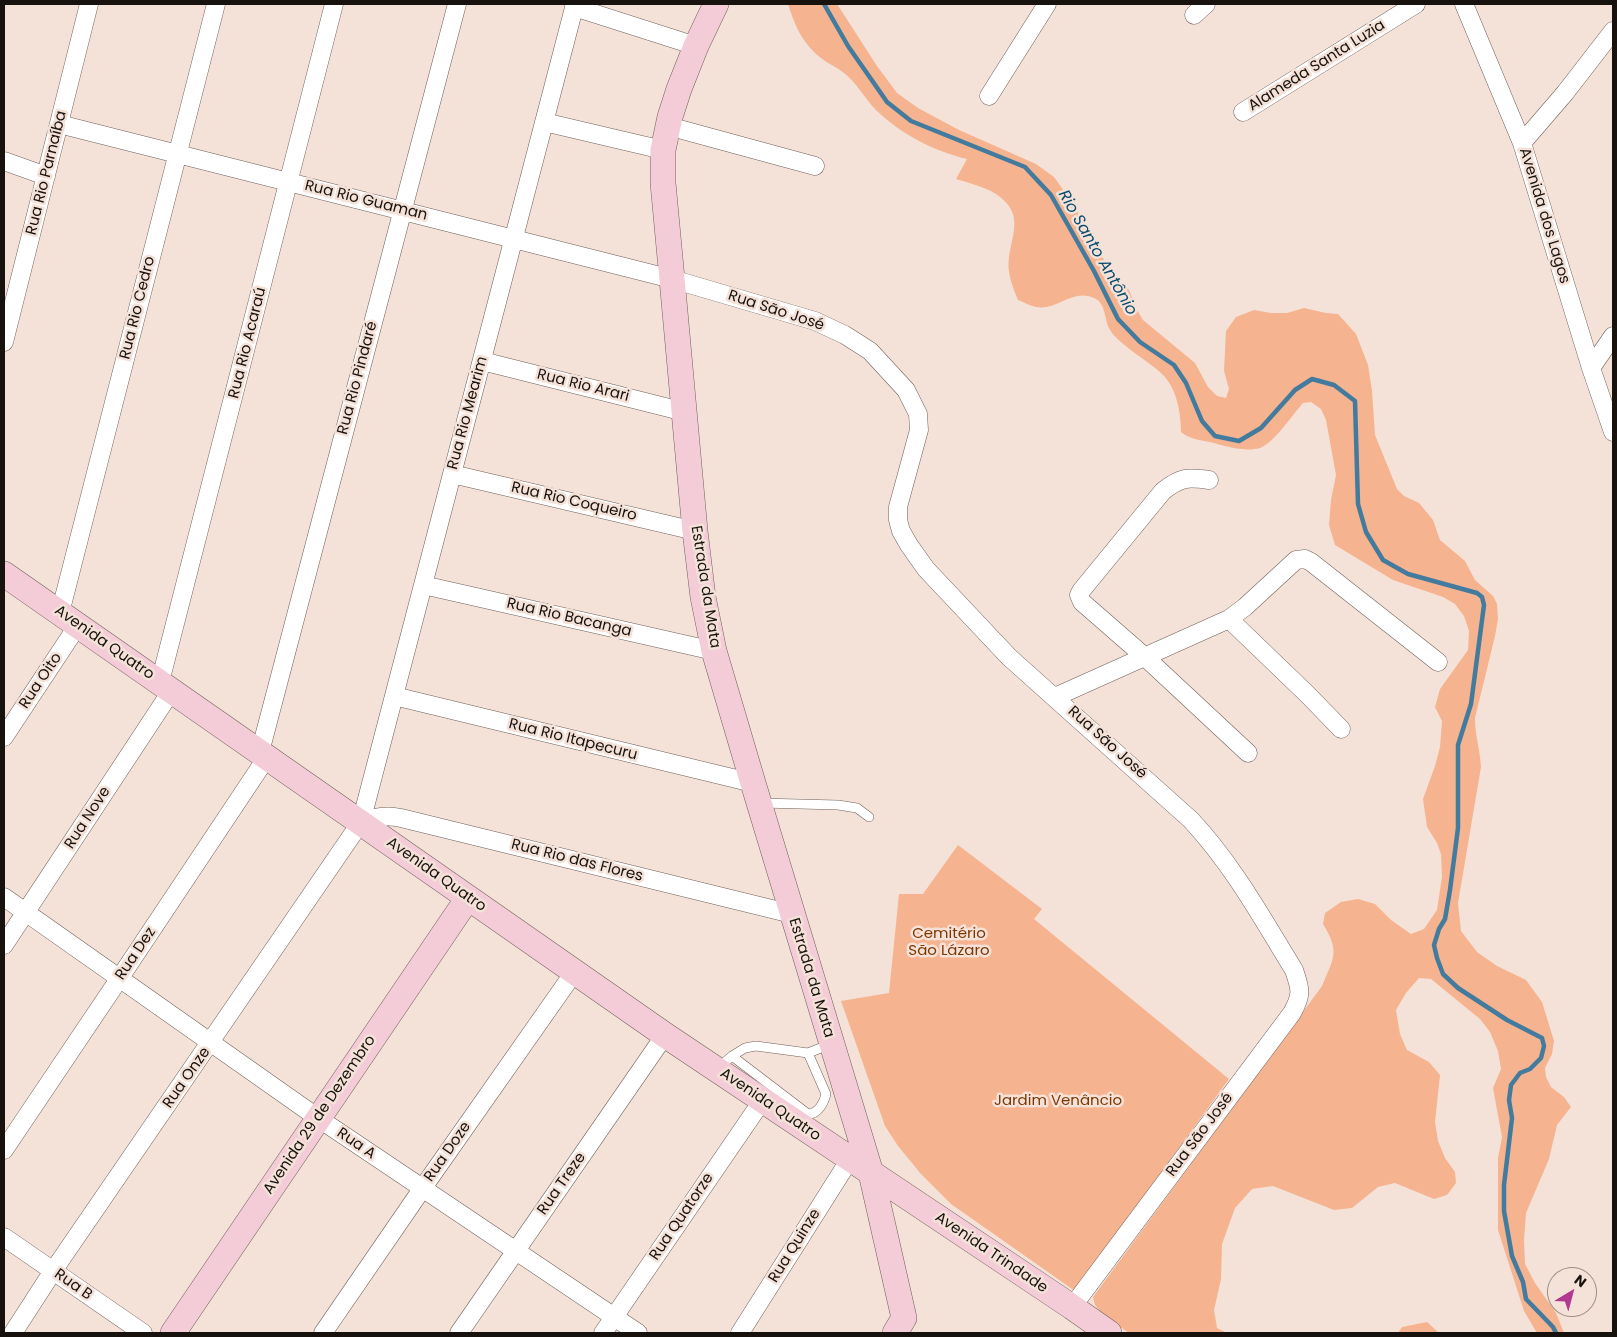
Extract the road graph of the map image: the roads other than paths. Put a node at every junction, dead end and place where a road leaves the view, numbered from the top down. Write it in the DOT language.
graph roads {
  1 [pos="89,4"];
  2 [pos="216,4"];
  3 [pos="334,4"];
  4 [pos="457,4"];
  5 [pos="716,4"];
  6 [pos="1047,4"];
  7 [pos="1416,4"];
  8 [pos="1464,4"];
  9 [pos="575,5"];
  10 [pos="1613,31"];
  11 [pos="696,46"];
  12 [pos="989,96"];
  13 [pos="1243,112"];
  14 [pos="544,122"];
  15 [pos="59,124"];
  16 [pos="665,138"];
  17 [pos="1522,143"];
  18 [pos="178,154"];
  19 [pos="4,161"];
  20 [pos="815,166"];
  21 [pos="46,176"];
  22 [pos="289,182"];
  23 [pos="402,211"];
  24 [pos="514,239"];
  25 [pos="672,279"];
  26 [pos="1613,336"];
  27 [pos="4,342"];
  28 [pos="482,361"];
  29 [pos="1591,368"];
  30 [pos="685,412"];
  31 [pos="1612,423"];
  32 [pos="452,474"];
  33 [pos="1209,480"];
  34 [pos="695,531"];
  35 [pos="4,574"];
  36 [pos="423,585"];
  37 [pos="69,619"];
  38 [pos="1229,619"];
  39 [pos="714,651"];
  40 [pos="1145,657"];
  41 [pos="1438,662"];
  42 [pos="166,686"];
  43 [pos="394,696"];
  44 [pos="1055,697"];
  45 [pos="1341,729"];
  46 [pos="4,738"];
  47 [pos="1248,753"];
  48 [pos="263,754"];
  49 [pos="756,793"];
  50 [pos="869,817"];
  51 [pos="361,822"];
  52 [pos="4,897"];
  53 [pos="468,898"];
  54 [pos="26,913"];
  55 [pos="792,914"];
  56 [pos="4,945"];
  57 [pos="575,972"];
  58 [pos="120,979"];
  59 [pos="665,1035"];
  60 [pos="212,1042"];
  61 [pos="831,1044"];
  62 [pos="808,1053"];
  63 [pos="724,1063"];
  64 [pos="762,1101"];
  65 [pos="318,1118"];
  66 [pos="4,1150"];
  67 [pos="850,1159"];
  68 [pos="871,1173"];
  69 [pos="422,1189"];
  70 [pos="4,1237"];
  71 [pos="516,1250"];
  72 [pos="53,1271"];
  73 [pos="1072,1307"];
  74 [pos="614,1316"];
  75 [pos="903,1328"];
  76 [pos="14,1333"];
  77 [pos="143,1333"];
  78 [pos="173,1333"];
  79 [pos="323,1333"];
  80 [pos="459,1333"];
  81 [pos="602,1333"];
  82 [pos="638,1333"];
  83 [pos="740,1333"];
  84 [pos="1109,1333"];
  1 -- 15 [label="street, Rua Rio Parnaíba"];
  2 -- 18 [label="street, Rua Rio Cedro"];
  3 -- 22 [label="street, Rua Rio Acaraú"];
  4 -- 23 [label="street, Rua Rio Pindaré"];
  5 -- 11 [label="main road, Estrada da Mata"];
  6 -- 12 [label="street"];
  7 -- 13 [label="street, Alameda Santa Luzia"];
  8 -- 17 [label="street, Avenida dos Lagos"];
  9 -- 11 [label="street"];
  9 -- 14 [label="street, Rua Rio Mearim"];
  10 -- 17 [label="street"];
  11 -- 16 [label="main road, Estrada da Mata"];
  14 -- 16 [label="street"];
  14 -- 24 [label="street, Rua Rio Mearim"];
  15 -- 18 [label="street, Rua Rio Guaman"];
  15 -- 21 [label="street, Rua Rio Parnaíba"];
  16 -- 20 [label="street"];
  16 -- 25 [label="main road, Estrada da Mata"];
  17 -- 29 [label="street, Avenida dos Lagos"];
  18 -- 22 [label="street, Rua Rio Guaman"];
  18 -- 37 [label="street, Rua Rio Cedro"];
  19 -- 21 [label="street"];
  21 -- 27 [label="street, Rua Rio Parnaíba"];
  22 -- 23 [label="street, Rua Rio Guaman"];
  22 -- 42 [label="street, Rua Rio Acaraú"];
  23 -- 24 [label="street, Rua Rio Guaman"];
  23 -- 48 [label="street, Rua Rio Pindaré"];
  24 -- 25 [label="street, Rua Rio Guaman"];
  24 -- 28 [label="street, Rua Rio Mearim"];
  25 -- 30 [label="main road, Estrada da Mata"];
  25 -- 44 [label="street, Rua São José"];
  26 -- 29 [label="street"];
  28 -- 30 [label="street, Rua Rio Arari"];
  28 -- 32 [label="street, Rua Rio Mearim"];
  29 -- 31 [label="street, Avenida dos Lagos"];
  30 -- 34 [label="main road, Estrada da Mata"];
  32 -- 34 [label="street, Rua Rio Coqueiro"];
  32 -- 36 [label="street, Rua Rio Mearim"];
  33 -- 40 [label="street"];
  34 -- 39 [label="main road, Estrada da Mata"];
  35 -- 37 [label="main road, Avenida Quatro"];
  36 -- 39 [label="street, Rua Rio Bacanga"];
  36 -- 43 [label="street, Rua Rio Mearim"];
  37 -- 42 [label="main road, Avenida Quatro"];
  37 -- 46 [label="street, Rua Oito"];
  38 -- 40 [label="street"];
  38 -- 41 [label="street"];
  38 -- 45 [label="street"];
  39 -- 49 [label="main road, Estrada da Mata"];
  40 -- 44 [label="street"];
  40 -- 47 [label="street"];
  42 -- 48 [label="main road, Avenida Quatro"];
  42 -- 54 [label="street, Rua Nove"];
  43 -- 49 [label="street, Rua Rio Itapecuru"];
  43 -- 51 [label="street, Rua Rio Mearim"];
  44 -- 73 [label="street, Rua São José"];
  48 -- 51 [label="main road, Avenida Quatro"];
  48 -- 58 [label="street, Rua Dez"];
  49 -- 50 [label="lane"];
  49 -- 55 [label="main road, Estrada da Mata"];
  51 -- 53 [label="main road, Avenida Quatro"];
  51 -- 55 [label="street, Rua Rio das Flores"];
  51 -- 60 [label="street, Rua Onze"];
  52 -- 54 [label="street, Rua A"];
  53 -- 57 [label="main road, Avenida Quatro"];
  53 -- 65 [label="main road, Avenida 29 de Dezembro"];
  54 -- 56 [label="street, Rua Nove"];
  54 -- 58 [label="street, Rua A"];
  55 -- 61 [label="main road, Estrada da Mata"];
  57 -- 59 [label="main road, Avenida Quatro"];
  57 -- 69 [label="street, Rua Doze"];
  58 -- 60 [label="street, Rua A"];
  58 -- 66 [label="street, Rua Dez"];
  59 -- 63 [label="main road, Avenida Quatro"];
  59 -- 71 [label="street, Rua Treze"];
  60 -- 65 [label="street, Rua A"];
  60 -- 72 [label="street, Rua Onze"];
  61 -- 62 [label="lane"];
  61 -- 68 [label="main road, Estrada da Mata"];
  62 -- 63 [label="lane"];
  62 -- 63 [label="lane"];
  63 -- 64 [label="main road, Avenida Quatro"];
  64 -- 67 [label="main road, Avenida Quatro"];
  64 -- 74 [label="street, Rua Quatorze"];
  65 -- 69 [label="street, Rua A"];
  65 -- 78 [label="main road, Avenida 29 de Dezembro"];
  67 -- 68 [label="main road, Avenida Quatro"];
  67 -- 83 [label="street, Rua Quinze"];
  68 -- 73 [label="main road, Avenida Trindade"];
  68 -- 75 [label="main road, Estrada da Mata"];
  69 -- 71 [label="street, Rua A"];
  69 -- 79 [label="street, Rua Doze"];
  70 -- 72 [label="street, Rua B"];
  71 -- 74 [label="street, Rua A"];
  71 -- 80 [label="street, Rua Treze"];
  72 -- 76 [label="street, Rua Onze"];
  72 -- 77 [label="street, Rua B"];
  73 -- 84 [label="main road, Avenida Trindade"];
  74 -- 81 [label="street, Rua Quatorze"];
  74 -- 82 [label="street, Rua A"];
}
